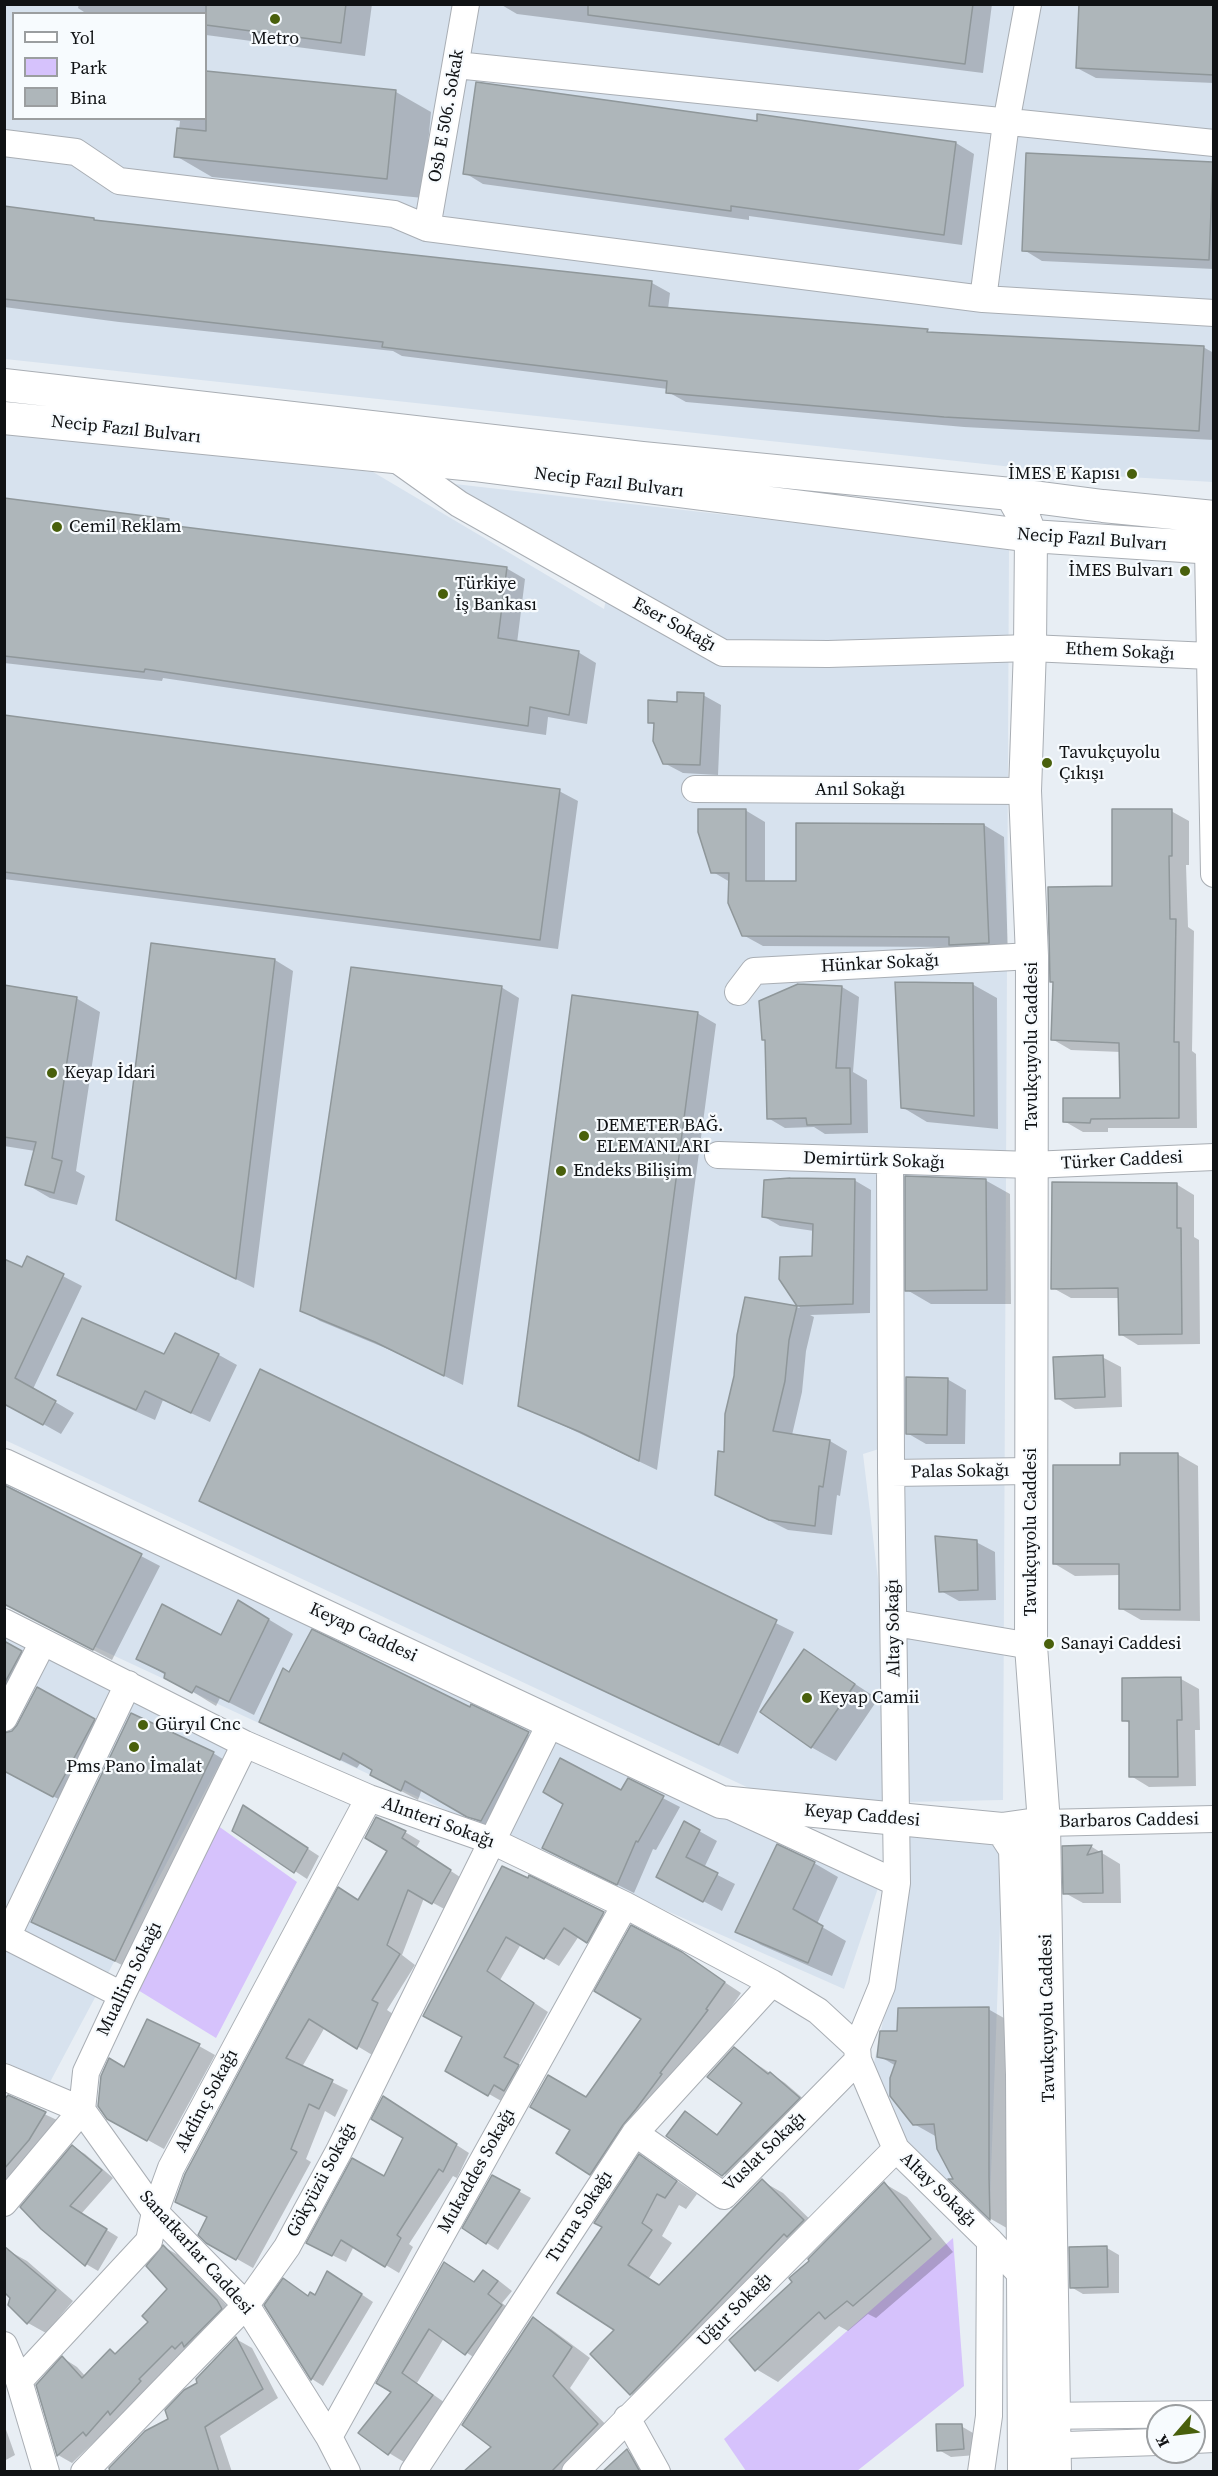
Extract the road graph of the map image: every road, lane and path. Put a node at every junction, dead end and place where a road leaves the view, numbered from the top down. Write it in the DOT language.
graph roads {
  1 [pos="466,4"];
  2 [pos="1028,4"];
  3 [pos="456,65"];
  4 [pos="1006,123"];
  5 [pos="4,143"];
  6 [pos="1214,143"];
  7 [pos="427,228"];
  8 [pos="983,299"];
  9 [pos="1214,313"];
  10 [pos="4,386"];
  11 [pos="4,418"];
  12 [pos="393,458"];
  13 [pos="1011,494"];
  14 [pos="1214,517"];
  15 [pos="1031,536"];
  16 [pos="1211,548"];
  17 [pos="1030,648"];
  18 [pos="1210,656"];
  19 [pos="695,789"];
  20 [pos="1025,791"];
  21 [pos="1214,874"];
  22 [pos="1032,956"];
  23 [pos="738,992"];
  24 [pos="718,1155"];
  25 [pos="1214,1157"];
  26 [pos="890,1162"];
  27 [pos="1031,1165"];
  28 [pos="4,1464"];
  29 [pos="1030,1471"];
  30 [pos="891,1473"];
  31 [pos="4,1622"];
  32 [pos="894,1623"];
  33 [pos="43,1642"];
  34 [pos="1031,1646"];
  35 [pos="128,1684"];
  36 [pos="4,1718"];
  37 [pos="551,1722"];
  38 [pos="245,1744"];
  39 [pos="369,1798"];
  40 [pos="721,1802"];
  41 [pos="896,1819"];
  42 [pos="1214,1819"];
  43 [pos="1044,1823"];
  44 [pos="1002,1829"];
  45 [pos="492,1841"];
  46 [pos="897,1882"];
  47 [pos="625,1905"];
  48 [pos="6,1936"];
  49 [pos="772,1983"];
  50 [pos="122,1995"];
  51 [pos="858,2053"];
  52 [pos="4,2077"];
  53 [pos="82,2110"];
  54 [pos="635,2133"];
  55 [pos="896,2149"];
  56 [pos="4,2203"];
  57 [pos="155,2212"];
  58 [pos="990,2241"];
  59 [pos="1025,2278"];
  60 [pos="246,2305"];
  61 [pos="4,2345"];
  62 [pos="19,2381"];
  63 [pos="1214,2414"];
  64 [pos="1055,2416"];
  65 [pos="627,2418"];
  66 [pos="329,2437"];
  67 [pos="1024,2444"];
  68 [pos="1146,2444"];
  69 [pos="1055,2459"];
  70 [pos="344,2471"];
  71 [pos="46,2472"];
  72 [pos="84,2472"];
  73 [pos="412,2472"];
  74 [pos="574,2472"];
  75 [pos="657,2472"];
  76 [pos="981,2472"];
  1 -- 3 [label="street, Osb E 506. Sokak"];
  2 -- 4 [label="street"];
  3 -- 4 [label="street"];
  3 -- 7 [label="street, Osb E 506. Sokak"];
  4 -- 6 [label="street"];
  4 -- 8 [label="street"];
  5 -- 7 [label="street"];
  7 -- 8 [label="street"];
  8 -- 9 [label="street"];
  10 -- 13 [label="main road, Necip Fazıl Bulvarı"];
  11 -- 12 [label="main road, Necip Fazıl Bulvarı"];
  12 -- 15 [label="main road, Necip Fazıl Bulvarı"];
  12 -- 17 [label="street, Eser Sokağı"];
  13 -- 14 [label="main road, Necip Fazıl Bulvarı"];
  13 -- 15 [label="main road"];
  15 -- 16 [label="main road, Necip Fazıl Bulvarı"];
  15 -- 17 [label="main road, Tavukçuyolu Caddesi"];
  16 -- 18 [label="street"];
  17 -- 18 [label="street, Ethem Sokağı"];
  17 -- 20 [label="main road, Tavukçuyolu Caddesi"];
  18 -- 21 [label="street"];
  19 -- 20 [label="street, Anıl Sokağı"];
  20 -- 22 [label="main road, Tavukçuyolu Caddesi"];
  22 -- 23 [label="street, Hünkar Sokağı"];
  22 -- 27 [label="main road, Tavukçuyolu Caddesi"];
  24 -- 26 [label="street, Demirtürk Sokağı"];
  25 -- 27 [label="street, Türker Caddesi"];
  26 -- 27 [label="street, Demirtürk Sokağı"];
  26 -- 30 [label="street, Altay Sokağı"];
  27 -- 29 [label="main road, Tavukçuyolu Caddesi"];
  28 -- 37 [label="main road, Keyap Caddesi"];
  29 -- 30 [label="street, Palas Sokağı"];
  29 -- 34 [label="main road, Tavukçuyolu Caddesi"];
  30 -- 32 [label="street, Altay Sokağı"];
  31 -- 33 [label="street, Alınteri Sokağı"];
  32 -- 34 [label="street"];
  32 -- 41 [label="street, Altay Sokağı"];
  33 -- 35 [label="street, Alınteri Sokağı"];
  33 -- 36 [label="street"];
  34 -- 43 [label="main road, Tavukçuyolu Caddesi"];
  35 -- 38 [label="street, Alınteri Sokağı"];
  35 -- 48 [label="street"];
  37 -- 40 [label="main road, Keyap Caddesi"];
  37 -- 45 [label="street, Gökyüzü Sokağı"];
  38 -- 39 [label="street, Alınteri Sokağı"];
  38 -- 50 [label="street, Muallim Sokağı"];
  39 -- 45 [label="street, Alınteri Sokağı"];
  39 -- 57 [label="street, Akdinç Sokağı"];
  40 -- 41 [label="main road, Keyap Caddesi"];
  40 -- 46 [label="street, Keyap Caddesi"];
  41 -- 44 [label="main road, Keyap Caddesi"];
  41 -- 46 [label="street, Altay Sokağı"];
  42 -- 43 [label="street, Barbaros Caddesi"];
  43 -- 44 [label="main road, Keyap Caddesi"];
  43 -- 64 [label="main road, Tavukçuyolu Caddesi"];
  44 -- 59 [label="main road, Tavukçuyolu Caddesi"];
  45 -- 47 [label="street, Alınteri Sokağı"];
  45 -- 60 [label="street, Gökyüzü Sokağı"];
  46 -- 51 [label="street, Altay Sokağı"];
  47 -- 49 [label="street, Alınteri Sokağı"];
  47 -- 66 [label="street, Mukaddes Sokağı"];
  48 -- 50 [label="street"];
  49 -- 51 [label="street, Alınteri Sokağı"];
  49 -- 54 [label="street, Turna Sokağı"];
  50 -- 53 [label="street, Muallim Sokağı"];
  51 -- 54 [label="street, Vuslat Sokağı"];
  51 -- 55 [label="street, Altay Sokağı"];
  52 -- 53 [label="street"];
  53 -- 56 [label="street"];
  53 -- 57 [label="street, Sanatkarlar Caddesi"];
  54 -- 73 [label="street, Turna Sokağı"];
  55 -- 58 [label="street, Altay Sokağı"];
  55 -- 65 [label="street, Uğur Sokağı"];
  57 -- 60 [label="street, Sanatkarlar Caddesi"];
  57 -- 62 [label="street, Akdinç Sokağı"];
  58 -- 59 [label="street, Altay Sokağı"];
  58 -- 76 [label="street"];
  59 -- 67 [label="main road, Tavukçuyolu Caddesi"];
  60 -- 66 [label="street, Sanatkarlar Caddesi"];
  60 -- 72 [label="street, Gökyüzü Sokağı"];
  61 -- 62 [label="street"];
  62 -- 71 [label="street"];
  63 -- 64 [label="street"];
  64 -- 67 [label="street"];
  64 -- 69 [label="main road, Tavukçuyolu Caddesi"];
  65 -- 74 [label="street, Uğur Sokağı"];
  65 -- 75 [label="street"];
  66 -- 70 [label="street, Sanatkarlar Caddesi"];
  67 -- 69 [label="street"];
  68 -- 69 [label="street"];
}
